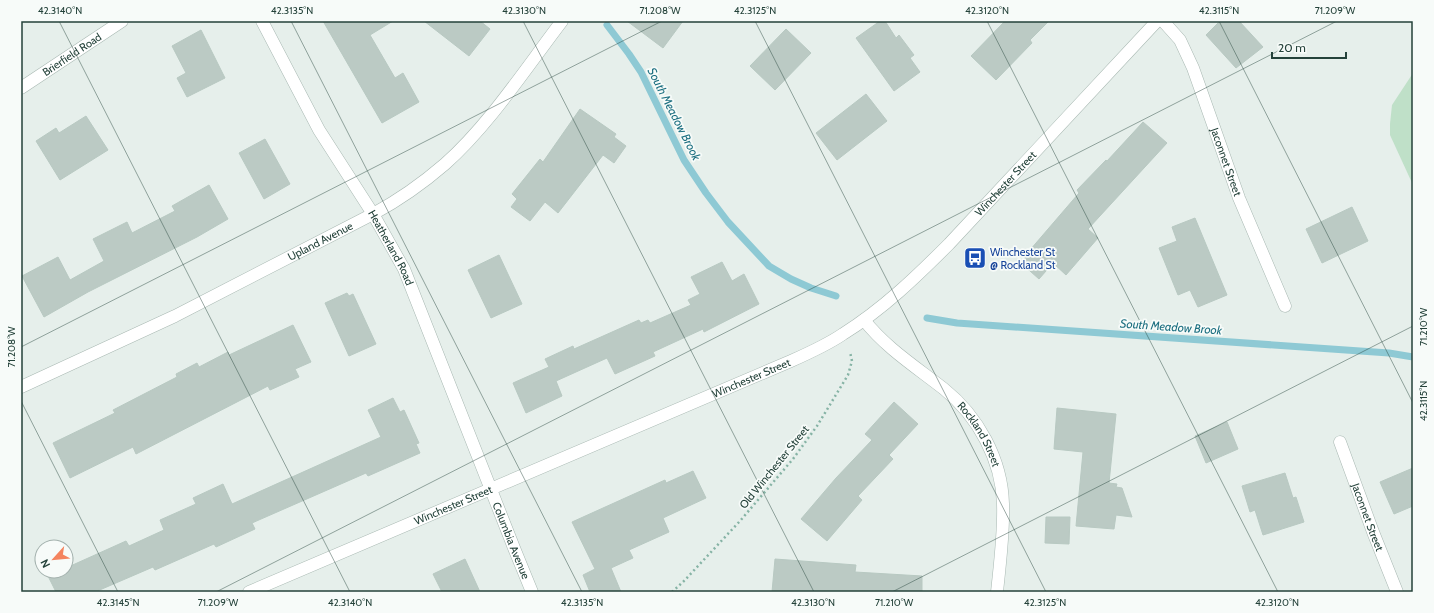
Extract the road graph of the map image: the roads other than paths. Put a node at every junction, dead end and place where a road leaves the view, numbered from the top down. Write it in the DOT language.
graph roads {
  1 [pos="122,21"];
  2 [pos="262,21"];
  3 [pos="562,21"];
  4 [pos="1157,21"];
  5 [pos="1163,21"];
  6 [pos="21,88"];
  7 [pos="373,214"];
  8 [pos="1285,306"];
  9 [pos="864,320"];
  10 [pos="21,387"];
  11 [pos="1340,442"];
  12 [pos="491,489"];
  13 [pos="249,592"];
  14 [pos="532,592"];
  15 [pos="997,592"];
  16 [pos="1397,592"];
  1 -- 6 [label="street, Brierfield Road"];
  2 -- 7 [label="street, Heatherland Road"];
  3 -- 7 [label="street, Upland Avenue"];
  4 -- 9 [label="street, Winchester Street"];
  5 -- 8 [label="street, Jaconnet Street"];
  7 -- 10 [label="street, Upland Avenue"];
  7 -- 12 [label="street, Heatherland Road"];
  9 -- 12 [label="street, Winchester Street"];
  9 -- 15 [label="street, Rockland Street"];
  11 -- 16 [label="street, Jaconnet Street"];
  12 -- 13 [label="street, Winchester Street"];
  12 -- 14 [label="street, Columbia Avenue"];
}
